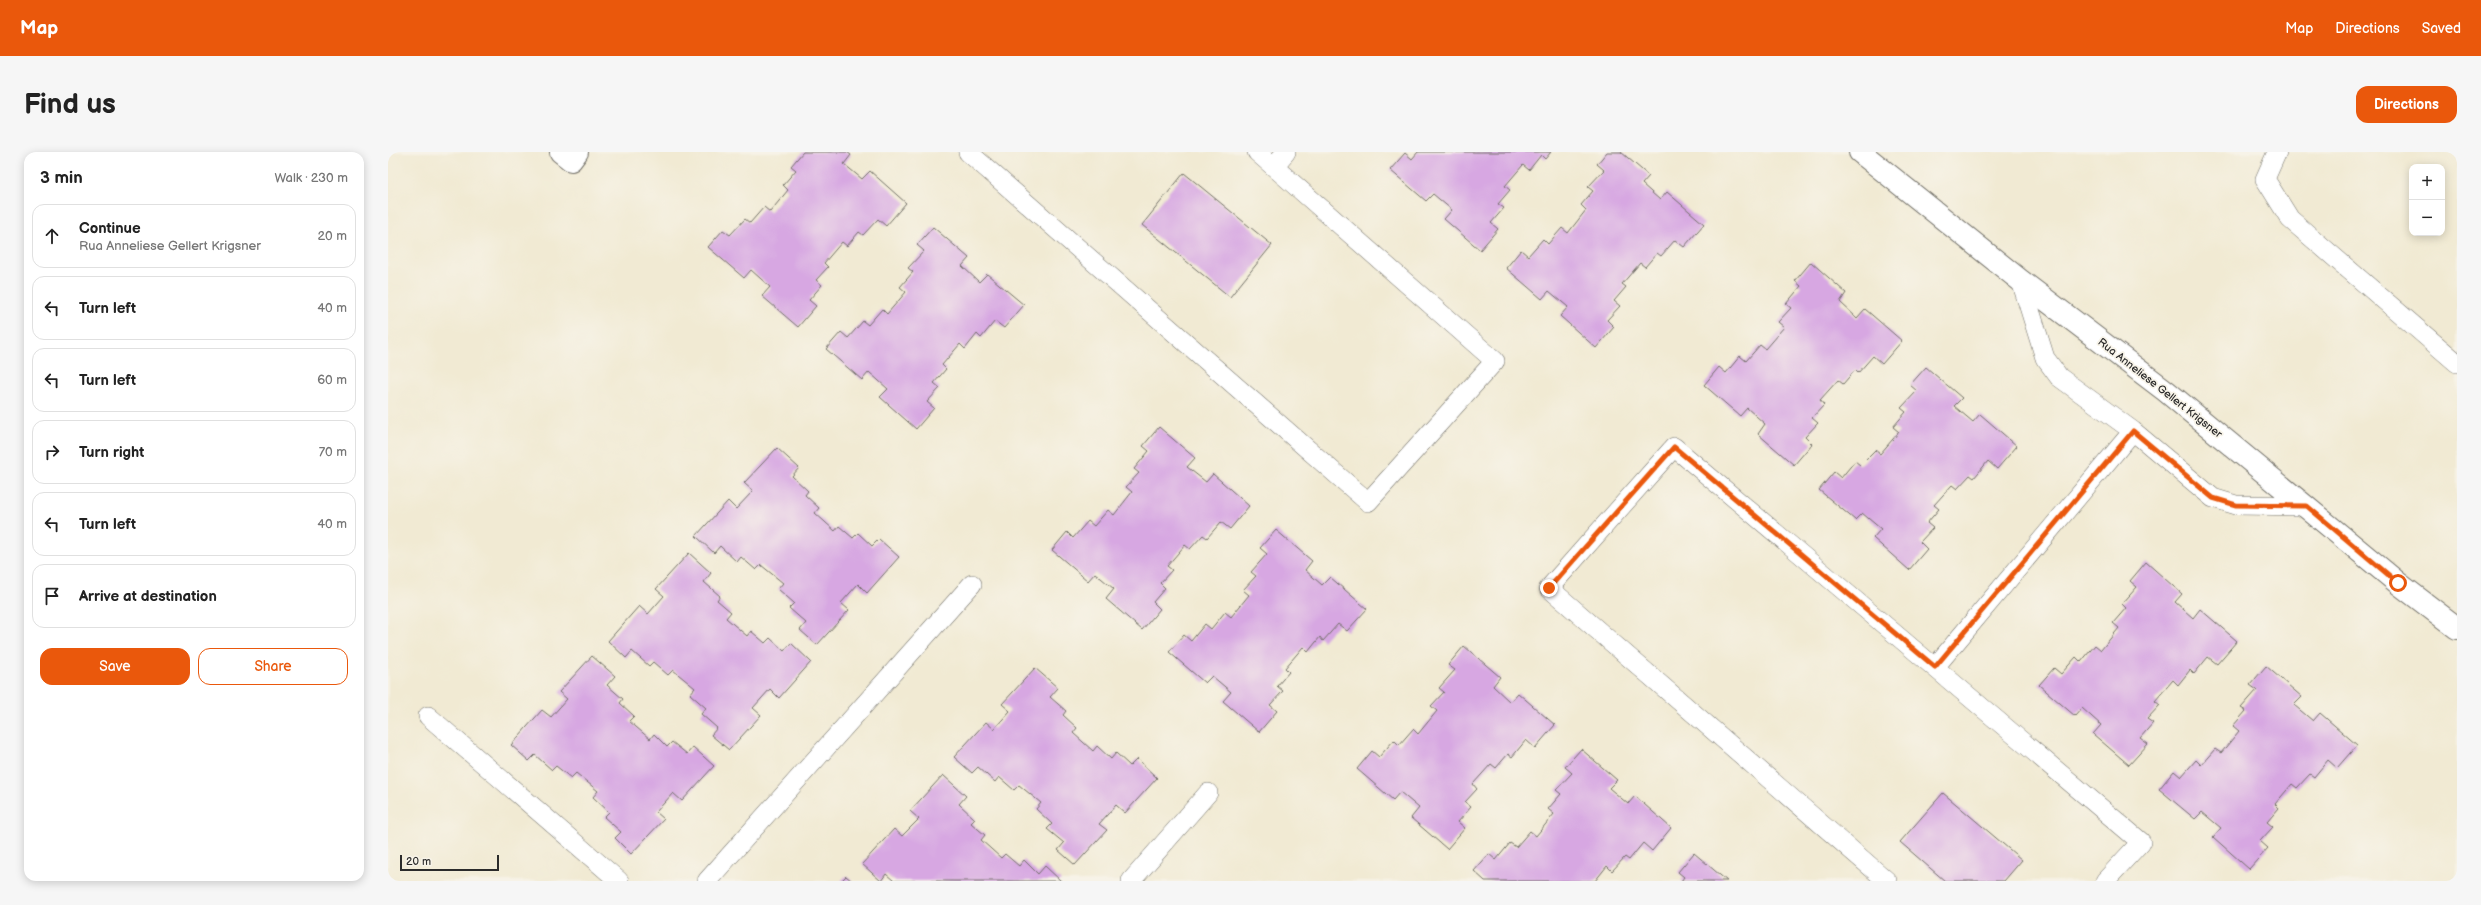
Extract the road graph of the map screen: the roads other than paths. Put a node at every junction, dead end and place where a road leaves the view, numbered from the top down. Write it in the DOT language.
graph roads {
  1 [pos="968,152"];
  2 [pos="1257,152"];
  3 [pos="1286,152"];
  4 [pos="1860,152"];
  5 [pos="2277,152"];
  6 [pos="1274,166"];
  7 [pos="2020,281"];
  8 [pos="2457,363"];
  9 [pos="2133,431"];
  10 [pos="2307,506"];
  11 [pos="972,584"];
  12 [pos="2457,628"];
  13 [pos="1935,667"];
  14 [pos="428,716"];
  15 [pos="1208,793"];
  16 [pos="619,881"];
  17 [pos="707,881"];
  18 [pos="1131,881"];
  19 [pos="1887,881"];
  20 [pos="2105,881"];
  1 -- 6 [label="lane"];
  2 -- 6 [label="lane"];
  3 -- 6 [label="lane"];
  4 -- 7 [label="main road, Rua Anneliese Gellert Krigsner"];
  5 -- 8 [label="lane"];
  7 -- 9 [label="lane"];
  7 -- 10 [label="main road, Rua Anneliese Gellert Krigsner"];
  9 -- 10 [label="lane"];
  9 -- 13 [label="lane"];
  10 -- 12 [label="main road, Rua Anneliese Gellert Krigsner"];
  11 -- 17 [label="lane"];
  13 -- 19 [label="lane"];
  13 -- 20 [label="lane"];
  14 -- 16 [label="lane"];
  15 -- 18 [label="lane"];
}
